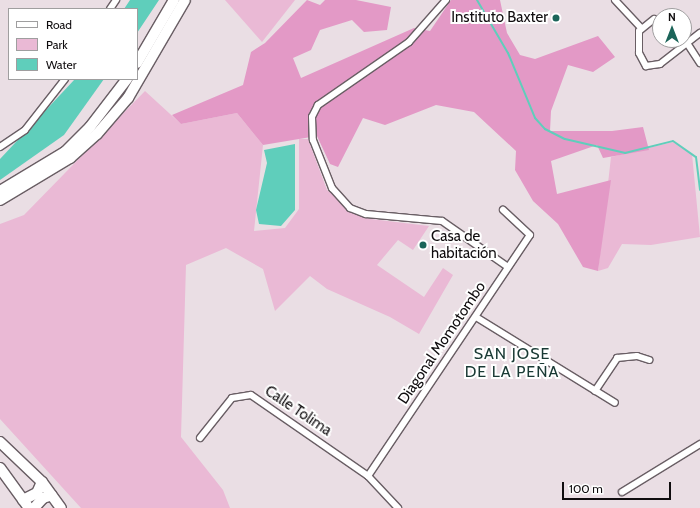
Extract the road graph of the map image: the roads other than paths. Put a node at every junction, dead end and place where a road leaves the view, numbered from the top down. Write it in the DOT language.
graph roads {
  1 [pos="174,0"];
  2 [pos="185,0"];
  3 [pos="446,0"];
  4 [pos="615,0"];
  5 [pos="652,20"];
  6 [pos="640,27"];
  7 [pos="700,33"];
  8 [pos="692,39"];
  9 [pos="681,48"];
  10 [pos="690,48"];
  11 [pos="138,61"];
  12 [pos="700,63"];
  13 [pos="64,80"];
  14 [pos="126,80"];
  15 [pos="0,147"];
  16 [pos="0,191"];
  17 [pos="0,200"];
  18 [pos="503,210"];
  19 [pos="508,267"];
  20 [pos="476,317"];
  21 [pos="649,360"];
  22 [pos="595,391"];
  23 [pos="615,403"];
  24 [pos="200,438"];
  25 [pos="0,442"];
  26 [pos="700,444"];
  27 [pos="0,468"];
  28 [pos="368,476"];
  29 [pos="42,482"];
  30 [pos="622,492"];
  31 [pos="52,495"];
  32 [pos="23,500"];
  33 [pos="29,508"];
  34 [pos="34,508"];
  35 [pos="61,508"];
  36 [pos="398,508"];
  1 -- 11 [label="main road"];
  2 -- 17 [label="main road"];
  3 -- 19 [label="street"];
  4 -- 6 [label="street"];
  5 -- 6 [label="street"];
  6 -- 9 [label="street"];
  7 -- 8 [label="street"];
  10 -- 12 [label="street"];
  13 -- 15 [label="street"];
  14 -- 16 [label="main road"];
  18 -- 19 [label="street, Diagonal Momotombo"];
  19 -- 20 [label="street, Diagonal Momotombo"];
  20 -- 22 [label="street"];
  20 -- 28 [label="street, Diagonal Momotombo"];
  21 -- 22 [label="street"];
  22 -- 23 [label="street"];
  24 -- 28 [label="street, Calle Tolima"];
  25 -- 29 [label="main road"];
  26 -- 30 [label="street"];
  27 -- 32 [label="main road"];
  28 -- 36 [label="street, Calle Tolima"];
  29 -- 31 [label="main road"];
  29 -- 32 [label="main road"];
  31 -- 34 [label="main road"];
  31 -- 35 [label="main road"];
  32 -- 33 [label="main road"];
}
